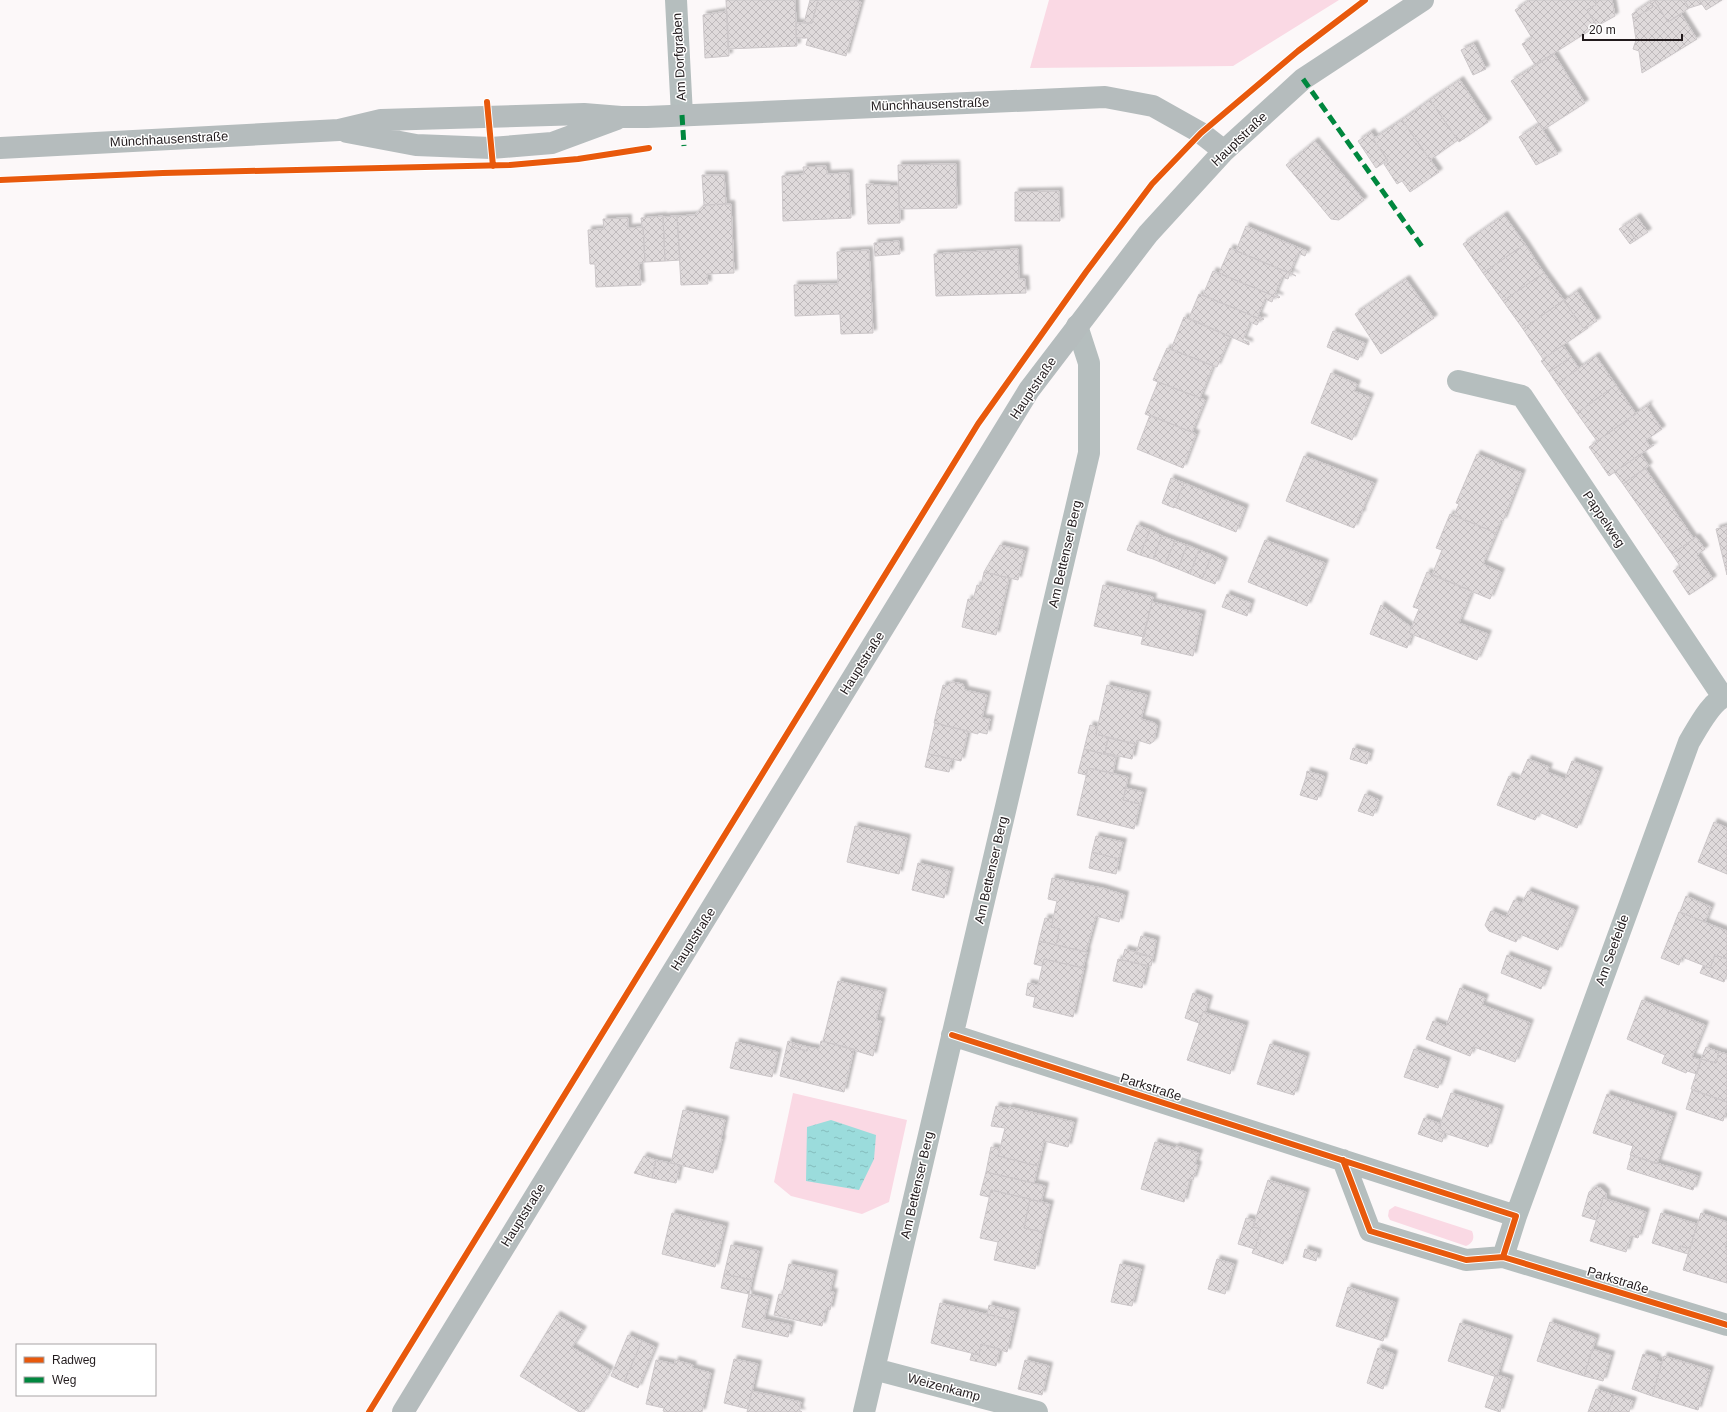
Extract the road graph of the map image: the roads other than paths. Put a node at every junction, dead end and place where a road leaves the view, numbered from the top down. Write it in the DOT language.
graph roads {
  1 [pos="676,0"];
  2 [pos="1423,0"];
  3 [pos="682,115"];
  4 [pos="621,117"];
  5 [pos="339,130"];
  6 [pos="0,148"];
  7 [pos="1224,151"];
  8 [pos="1077,326"];
  9 [pos="1458,381"];
  10 [pos="1725,696"];
  11 [pos="952,1035"];
  12 [pos="1343,1160"];
  13 [pos="1516,1216"];
  14 [pos="1503,1257"];
  15 [pos="1727,1325"];
  16 [pos="874,1369"];
  17 [pos="403,1412"];
  18 [pos="864,1412"];
  19 [pos="1037,1412"];
  1 -- 3 [label="street, Am Dorfgraben"];
  2 -- 7 [label="street, Hauptstraße"];
  3 -- 4 [label="street, Münchhausenstraße"];
  3 -- 7 [label="street, Münchhausenstraße"];
  4 -- 5 [label="street, Münchhausenstraße"];
  4 -- 5 [label="street, Münchhausenstraße"];
  5 -- 6 [label="street, Münchhausenstraße"];
  7 -- 8 [label="street, Hauptstraße"];
  8 -- 11 [label="street, Am Bettenser Berg"];
  8 -- 17 [label="street, Hauptstraße"];
  9 -- 10 [label="street, Pappelweg"];
  10 -- 13 [label="street, Am Seefelde"];
  11 -- 12 [label="street, Parkstraße"];
  11 -- 16 [label="street, Am Bettenser Berg"];
  12 -- 13 [label="street, Parkstraße"];
  12 -- 14 [label="street, Parkstraße"];
  13 -- 14 [label="street"];
  14 -- 15 [label="street, Parkstraße"];
  16 -- 18 [label="street, Am Bettenser Berg"];
  16 -- 19 [label="street, Weizenkamp"];
}
